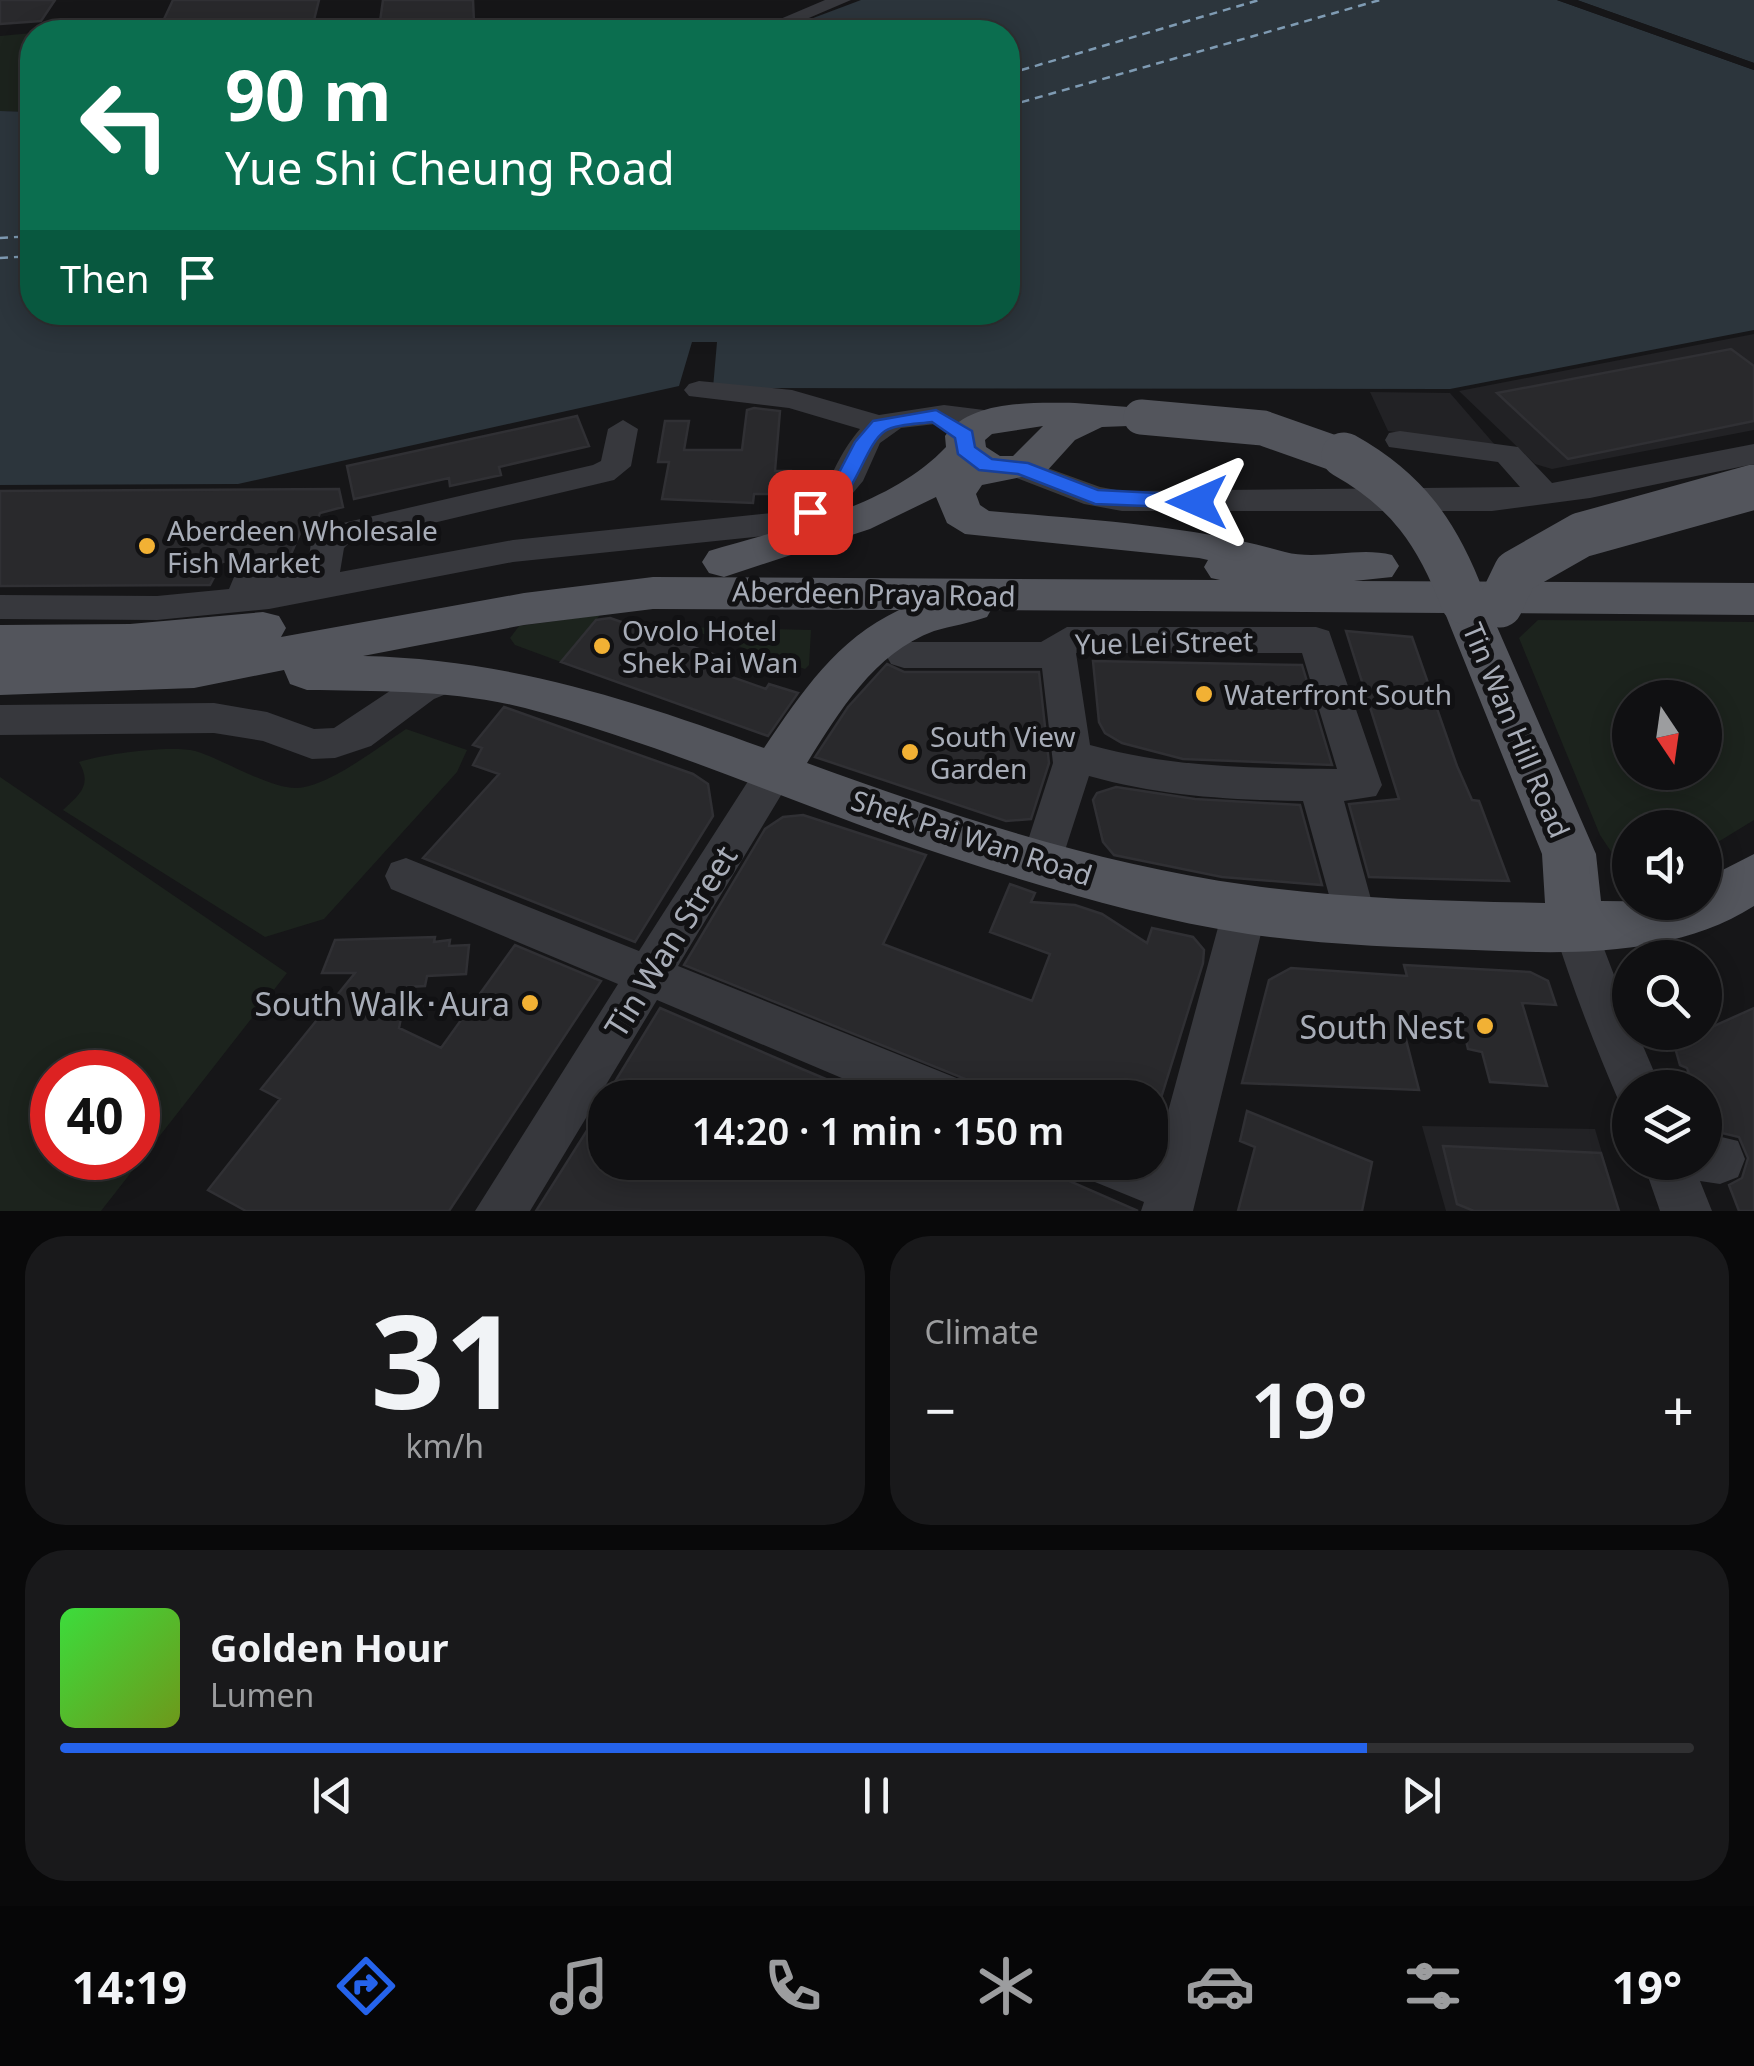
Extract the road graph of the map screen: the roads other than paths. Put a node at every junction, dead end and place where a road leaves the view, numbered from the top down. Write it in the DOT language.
graph roads {
  1 [pos="842,0"];
  2 [pos="788,20"];
  3 [pos="699,390"];
  4 [pos="880,425"];
  5 [pos="622,429"];
  6 [pos="1400,440"];
  7 [pos="1003,446"];
  8 [pos="1754,454"];
  9 [pos="1754,488"];
  10 [pos="1546,495"];
  11 [pos="724,562"];
  12 [pos="1297,564"];
  13 [pos="1754,572"];
  14 [pos="322,578"];
  15 [pos="1001,595"];
  16 [pos="1754,599"];
  17 [pos="0,606"];
  18 [pos="0,642"];
  19 [pos="1486,654"];
  20 [pos="904,655"];
  21 [pos="1059,655"];
  22 [pos="194,670"];
  23 [pos="359,673"];
  24 [pos="0,676"];
  25 [pos="450,678"];
  26 [pos="0,720"];
  27 [pos="352,737"];
  28 [pos="1072,756"];
  29 [pos="775,772"];
  30 [pos="1320,784"];
  31 [pos="1042,862"];
  32 [pos="406,876"];
  33 [pos="1754,877"];
  34 [pos="1245,909"];
  35 [pos="1355,921"];
  36 [pos="1575,926"];
  37 [pos="648,977"];
  38 [pos="1629,1070"];
  39 [pos="903,1080"];
  40 [pos="1137,1180"];
  41 [pos="1675,1180"];
  42 [pos="1170,1200"];
  43 [pos="501,1211"];
  44 [pos="1686,1211"];
  1 -- 2 [label="street"];
  3 -- 4 [label="street"];
  4 -- 7 [label="street"];
  4 -- 14 [label="street"];
  5 -- 14 [label="street"];
  6 -- 10 [label="street"];
  7 -- 10 [label="street"];
  7 -- 11 [label="main road"];
  7 -- 12 [label="main road"];
  7 -- 19 [label="main road, Tin Wan Hill Road, bridge"];
  8 -- 10 [label="street"];
  9 -- 19 [label="main road, bridge"];
  11 -- 12 [label="main road, Aberdeen Praya Road"];
  11 -- 18 [label="main road, Aberdeen Praya Road"];
  12 -- 13 [label="main road, Aberdeen Praya Road"];
  14 -- 17 [label="street"];
  15 -- 16 [label="main road, Aberdeen Praya Road"];
  15 -- 22 [label="main road, Aberdeen Praya Road"];
  15 -- 29 [label="main road"];
  19 -- 36 [label="main road, Tin Wan Hill Road"];
  20 -- 21 [label="street, Yue Lei Street"];
  21 -- 28 [label="street"];
  21 -- 30 [label="street, Yue Lei Street"];
  22 -- 23 [label="main road, Shek Pai Wan Road"];
  22 -- 24 [label="main road, Aberdeen Praya Road"];
  23 -- 25 [label="main road, Shek Pai Wan Road"];
  23 -- 27 [label="street"];
  25 -- 27 [label="street"];
  25 -- 29 [label="main road, Shek Pai Wan Road"];
  26 -- 27 [label="street"];
  28 -- 30 [label="street"];
  28 -- 31 [label="street"];
  29 -- 31 [label="main road, Shek Pai Wan Road"];
  29 -- 37 [label="street, Tin Wan Street"];
  30 -- 35 [label="street"];
  31 -- 34 [label="main road, Shek Pai Wan Road"];
  32 -- 37 [label="street"];
  33 -- 36 [label="main road, Shek Pai Wan Road"];
  34 -- 35 [label="main road, Shek Pai Wan Road"];
  34 -- 42 [label="street"];
  35 -- 36 [label="main road, Shek Pai Wan Road"];
  36 -- 38 [label="street, Tin Wan Hill Road"];
  37 -- 39 [label="street"];
  37 -- 43 [label="street, Tin Wan Street"];
  40 -- 42 [label="street"];
  41 -- 44 [label="street"];
}
